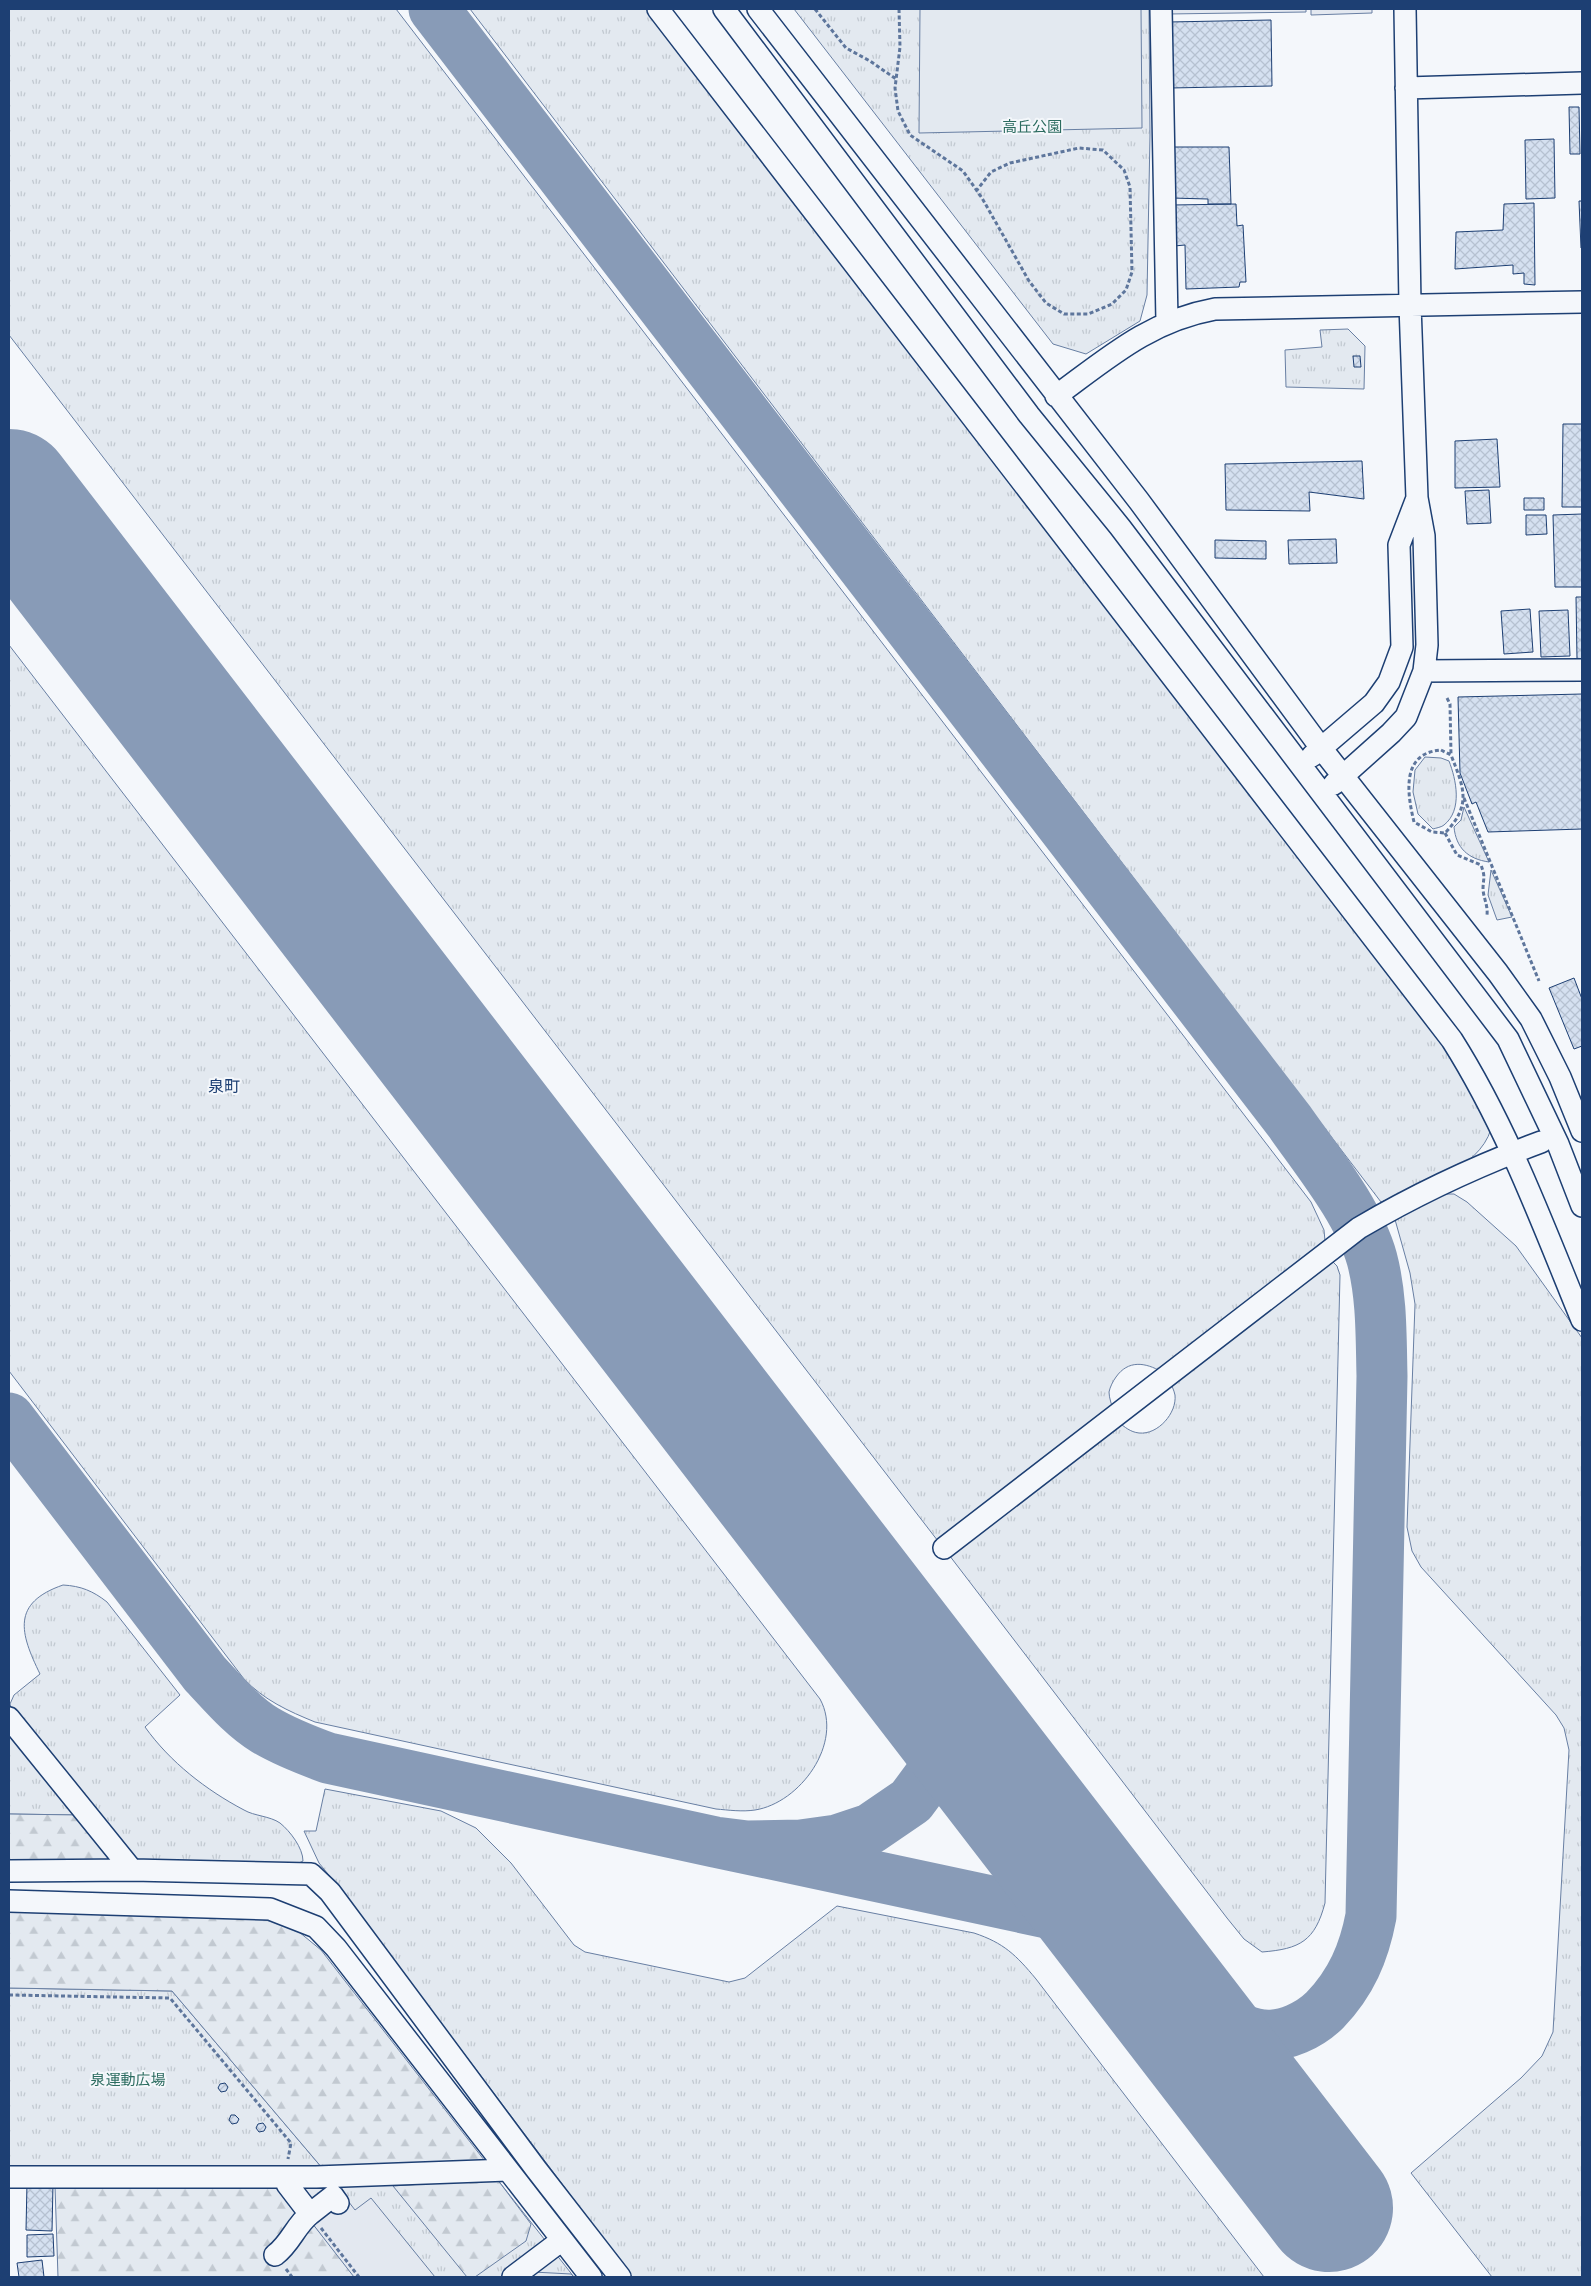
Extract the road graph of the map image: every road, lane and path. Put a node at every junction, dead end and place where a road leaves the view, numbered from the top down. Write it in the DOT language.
graph roads {
  1 [pos="658,9"];
  2 [pos="724,9"];
  3 [pos="758,9"];
  4 [pos="815,9"];
  5 [pos="899,9"];
  6 [pos="1161,9"];
  7 [pos="1405,9"];
  8 [pos="896,79"];
  9 [pos="1582,83"];
  10 [pos="1406,88"];
  11 [pos="977,190"];
  12 [pos="1582,302"];
  13 [pos="1410,305"];
  14 [pos="1167,322"];
  15 [pos="1056,396"];
  16 [pos="1417,498"];
  17 [pos="1582,670"];
  18 [pos="1424,671"];
  19 [pos="1447,698"];
  20 [pos="1321,748"];
  21 [pos="1451,755"];
  22 [pos="1300,766"];
  23 [pos="1343,776"];
  24 [pos="1322,794"];
  25 [pos="1464,798"];
  26 [pos="1445,833"];
  27 [pos="1487,915"];
  28 [pos="1539,981"];
  29 [pos="1582,1131"];
  30 [pos="1541,1142"];
  31 [pos="1512,1153"];
  32 [pos="1582,1206"];
  33 [pos="1582,1320"];
  34 [pos="944,1548"];
  35 [pos="9,1718"];
  36 [pos="132,1870"];
  37 [pos="9,1871"];
  38 [pos="9,1901"];
  39 [pos="9,1994"];
  40 [pos="508,2170"];
  41 [pos="9,2177"];
  42 [pos="287,2177"];
  43 [pos="338,2203"];
  44 [pos="314,2220"];
  45 [pos="562,2240"];
  46 [pos="275,2255"];
  47 [pos="359,2277"];
  48 [pos="513,2277"];
  49 [pos="591,2277"];
  50 [pos="620,2277"];
  1 -- 31 [label="street"];
  2 -- 22 [label="street"];
  3 -- 15 [label="street"];
  4 -- 8 [label="path"];
  5 -- 8 [label="path"];
  6 -- 14 [label="street"];
  7 -- 10 [label="street"];
  8 -- 11 [label="path"];
  9 -- 10 [label="street"];
  10 -- 13 [label="street"];
  11 -- 11 [label="path"];
  12 -- 13 [label="street"];
  13 -- 14 [label="street"];
  13 -- 16 [label="street"];
  14 -- 15 [label="street"];
  15 -- 20 [label="street"];
  16 -- 18 [label="street"];
  16 -- 20 [label="street"];
  17 -- 18 [label="street"];
  18 -- 23 [label="street"];
  19 -- 21 [label="path"];
  20 -- 22 [label="street"];
  20 -- 23 [label="street"];
  21 -- 25 [label="path"];
  21 -- 26 [label="path"];
  22 -- 24 [label="street"];
  23 -- 24 [label="street"];
  23 -- 29 [label="street"];
  24 -- 32 [label="street"];
  25 -- 26 [label="path"];
  25 -- 28 [label="path"];
  26 -- 27 [label="path"];
  30 -- 31 [label="street"];
  31 -- 33 [label="street"];
  31 -- 34 [label="street"];
  35 -- 36 [label="street"];
  36 -- 37 [label="street"];
  36 -- 50 [label="street"];
  38 -- 40 [label="street"];
  39 -- 42 [label="path"];
  40 -- 42 [label="street"];
  40 -- 45 [label="street"];
  41 -- 42 [label="street"];
  42 -- 44 [label="street"];
  43 -- 44 [label="street"];
  44 -- 46 [label="street"];
  44 -- 47 [label="path"];
  45 -- 48 [label="street"];
  45 -- 49 [label="street"];
}
